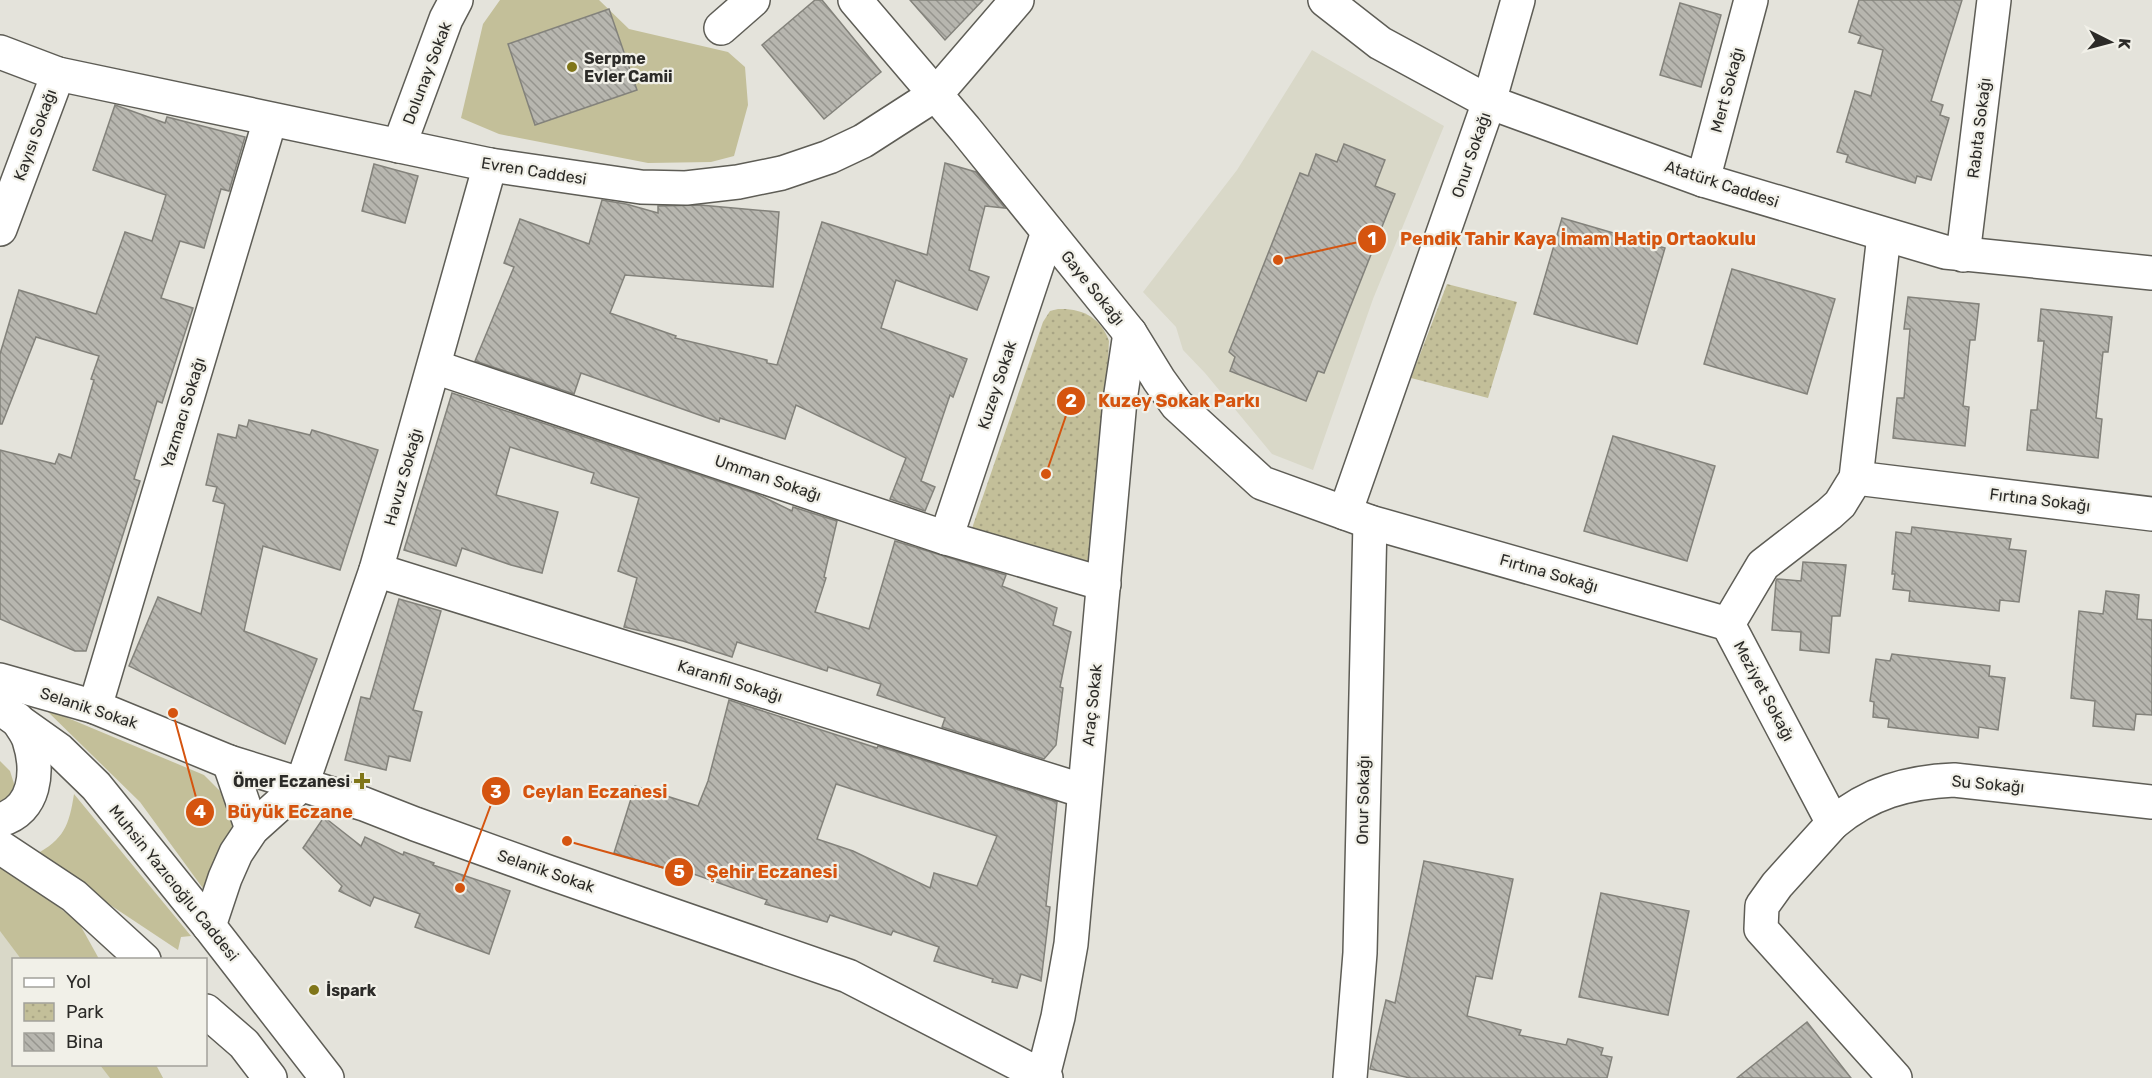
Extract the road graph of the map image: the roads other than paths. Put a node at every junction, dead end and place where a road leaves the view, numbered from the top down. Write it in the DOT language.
graph roads {
  1 [pos="456,0"];
  2 [pos="753,0"];
  3 [pos="855,0"];
  4 [pos="1017,0"];
  5 [pos="1325,0"];
  6 [pos="1518,0"];
  7 [pos="1751,0"];
  8 [pos="1995,0"];
  9 [pos="721,28"];
  10 [pos="0,52"];
  11 [pos="58,74"];
  12 [pos="936,94"];
  13 [pos="1489,102"];
  14 [pos="270,120"];
  15 [pos="399,146"];
  16 [pos="490,165"];
  17 [pos="1703,180"];
  18 [pos="0,229"];
  19 [pos="1048,232"];
  20 [pos="1884,235"];
  21 [pos="1963,255"];
  22 [pos="2152,273"];
  23 [pos="1130,333"];
  24 [pos="435,367"];
  25 [pos="1856,478"];
  26 [pos="2152,514"];
  27 [pos="1358,517"];
  28 [pos="946,537"];
  29 [pos="376,570"];
  30 [pos="1104,584"];
  31 [pos="1728,624"];
  32 [pos="0,680"];
  33 [pos="95,707"];
  34 [pos="9,714"];
  35 [pos="229,762"];
  36 [pos="302,784"];
  37 [pos="1084,791"];
  38 [pos="2152,802"];
  39 [pos="0,820"];
  40 [pos="1833,823"];
  41 [pos="252,829"];
  42 [pos="0,847"];
  43 [pos="209,926"];
  44 [pos="142,958"];
  45 [pos="207,1012"];
  46 [pos="1045,1077"];
  47 [pos="270,1078"];
  48 [pos="327,1078"];
  49 [pos="1350,1078"];
  50 [pos="1895,1078"];
  1 -- 15 [label="street, Dolunay Sokak"];
  2 -- 9 [label="street"];
  3 -- 12 [label="street, Gaye Sokağı"];
  4 -- 12 [label="street, Evren Caddesi"];
  5 -- 13 [label="street, Atatürk Caddesi"];
  6 -- 13 [label="street, Onur Sokağı"];
  7 -- 17 [label="street, Mert Sokağı"];
  8 -- 21 [label="street, Rabıta Sokağı"];
  10 -- 11 [label="street, Evren Caddesi"];
  11 -- 14 [label="street, Evren Caddesi"];
  11 -- 18 [label="street, Kayısı Sokağı"];
  12 -- 16 [label="street, Evren Caddesi"];
  12 -- 19 [label="street, Gaye Sokağı"];
  13 -- 17 [label="street, Atatürk Caddesi"];
  13 -- 27 [label="street, Onur Sokağı"];
  14 -- 15 [label="street, Evren Caddesi"];
  14 -- 33 [label="street, Yazmacı Sokağı"];
  15 -- 16 [label="street, Evren Caddesi"];
  16 -- 24 [label="street, Havuz Sokağı"];
  17 -- 20 [label="street, Atatürk Caddesi"];
  19 -- 23 [label="street, Gaye Sokağı"];
  19 -- 28 [label="street, Kuzey Sokak"];
  20 -- 21 [label="street, Atatürk Caddesi"];
  20 -- 25 [label="street, Meziyet Sokağı"];
  21 -- 22 [label="street, Atatürk Caddesi"];
  23 -- 27 [label="street, Gaye Sokağı"];
  23 -- 30 [label="street, Araç Sokak"];
  24 -- 28 [label="street, Umman Sokağı"];
  24 -- 29 [label="street, Havuz Sokağı"];
  25 -- 26 [label="street, Fırtına Sokağı"];
  25 -- 31 [label="street, Meziyet Sokağı"];
  27 -- 31 [label="street, Fırtına Sokağı"];
  27 -- 49 [label="street, Onur Sokağı"];
  28 -- 30 [label="street, Umman Sokağı"];
  29 -- 36 [label="street, Havuz Sokağı"];
  29 -- 37 [label="street, Karanfil Sokağı"];
  30 -- 37 [label="street, Araç Sokak"];
  31 -- 40 [label="street, Meziyet Sokağı"];
  32 -- 33 [label="street, Selanik Sokak"];
  33 -- 35 [label="street, Selanik Sokak"];
  34 -- 39 [label="street"];
  34 -- 43 [label="street, Muhsin Yazıcıoğlu Caddesi"];
  35 -- 36 [label="street, Selanik Sokak"];
  35 -- 41 [label="street"];
  36 -- 41 [label="street"];
  36 -- 46 [label="street, Selanik Sokak"];
  37 -- 46 [label="street, Araç Sokak"];
  38 -- 40 [label="street, Su Sokağı"];
  40 -- 50 [label="street"];
  41 -- 43 [label="street"];
  42 -- 44 [label="street"];
  43 -- 48 [label="street, Muhsin Yazıcıoğlu Caddesi"];
  45 -- 47 [label="street"];
}
